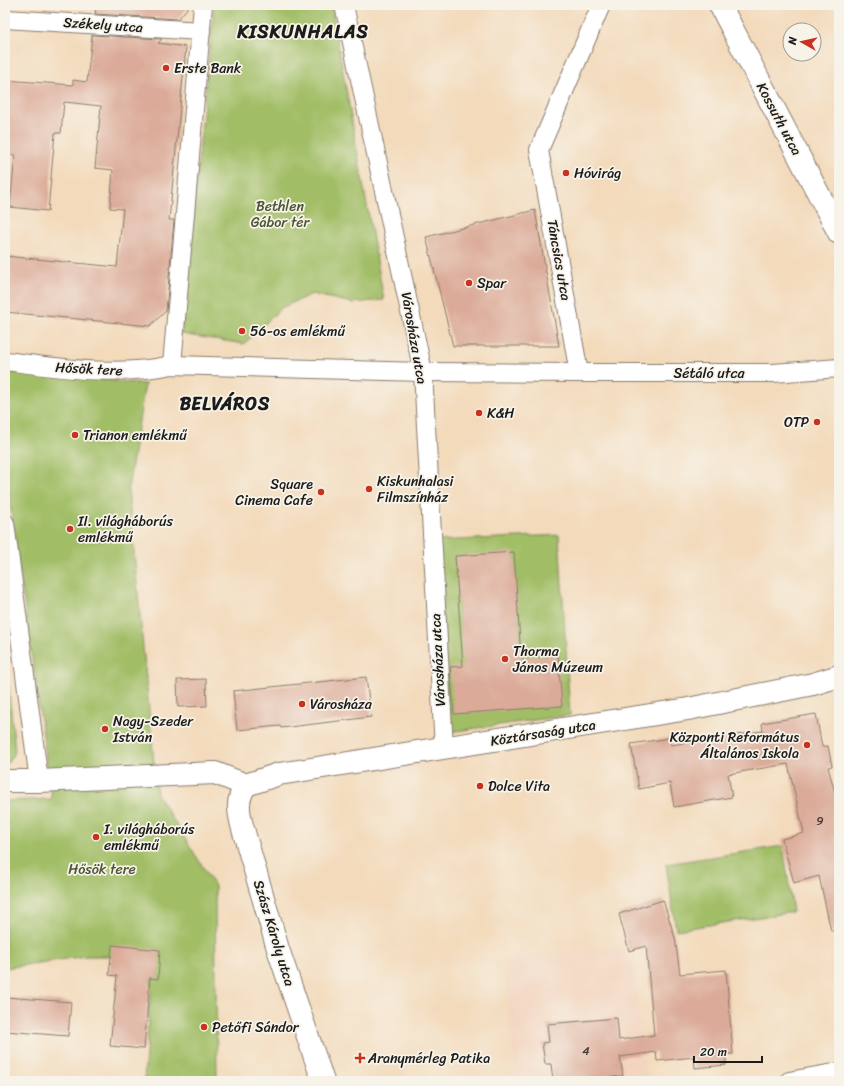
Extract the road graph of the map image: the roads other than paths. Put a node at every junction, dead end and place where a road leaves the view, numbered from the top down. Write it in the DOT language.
graph roads {
  1 [pos="203,5"];
  2 [pos="344,5"];
  3 [pos="601,5"];
  4 [pos="720,5"];
  5 [pos="5,19"];
  6 [pos="201,32"];
  7 [pos="839,233"];
  8 [pos="5,361"];
  9 [pos="172,365"];
  10 [pos="839,368"];
  11 [pos="423,372"];
  12 [pos="579,373"];
  13 [pos="5,523"];
  14 [pos="839,676"];
  15 [pos="444,748"];
  16 [pos="5,781"];
  17 [pos="38,781"];
  18 [pos="246,785"];
  19 [pos="839,1072"];
  20 [pos="323,1081"];
  21 [pos="789,1081"];
  1 -- 6 [label="street"];
  2 -- 11 [label="street, Városháza utca"];
  3 -- 12 [label="street, Táncsics utca"];
  4 -- 7 [label="main road, Kossuth utca"];
  5 -- 6 [label="street, Székely utca"];
  6 -- 9 [label="street"];
  8 -- 9 [label="street, Hősök tere"];
  9 -- 11 [label="street"];
  10 -- 12 [label="street, Sétáló utca"];
  11 -- 12 [label="street"];
  11 -- 15 [label="street, Városháza utca"];
  13 -- 17 [label="street"];
  14 -- 15 [label="main road, Köztársaság utca"];
  15 -- 18 [label="main road, Köztársaság utca"];
  16 -- 17 [label="main road"];
  17 -- 18 [label="main road"];
  18 -- 20 [label="main road, Szász Károly utca"];
  19 -- 21 [label="street"];
}
